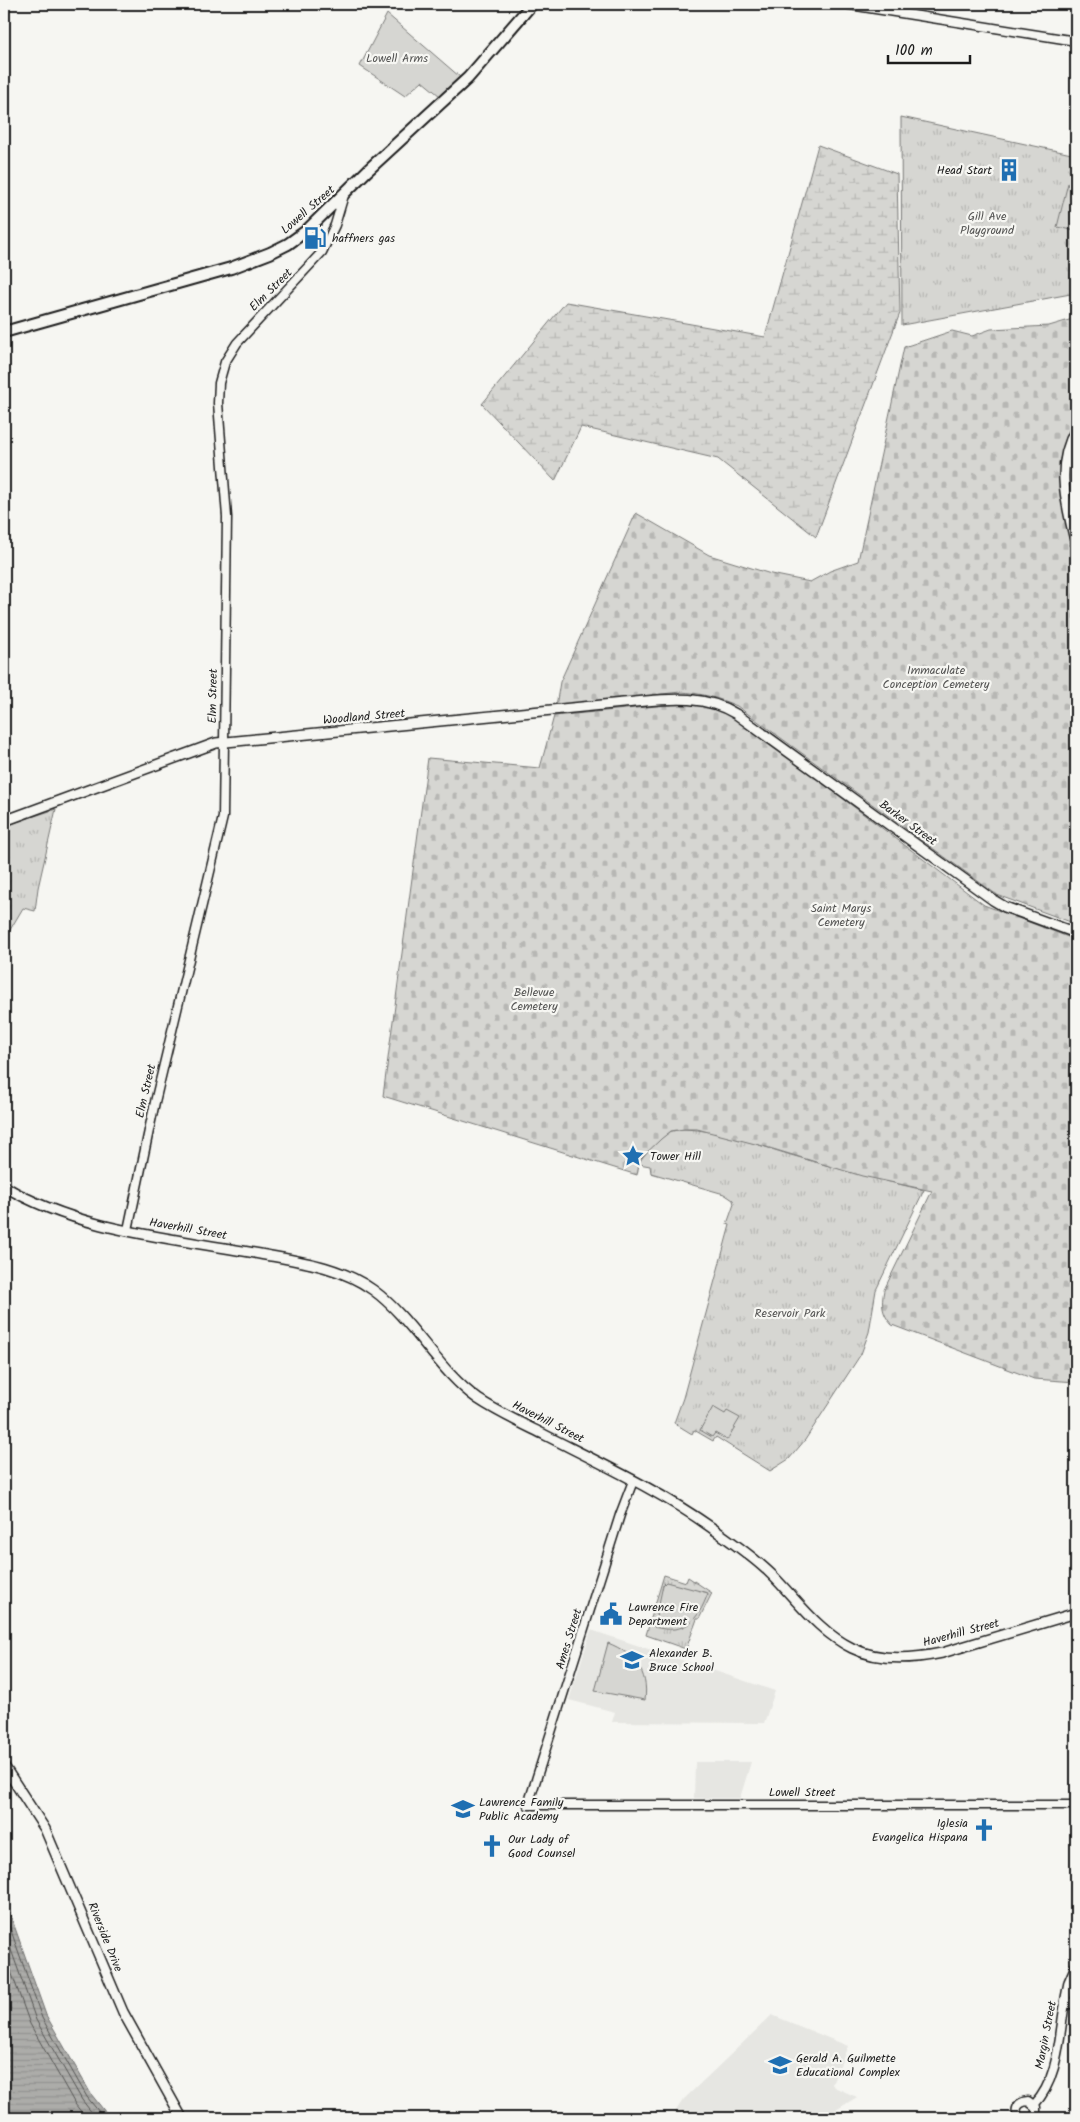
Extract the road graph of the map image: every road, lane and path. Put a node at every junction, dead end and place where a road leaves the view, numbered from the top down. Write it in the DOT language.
graph roads {
  1 [pos="532,4"];
  2 [pos="844,4"];
  3 [pos="1076,42"];
  4 [pos="344,195"];
  5 [pos="4,332"];
  6 [pos="1076,429"];
  7 [pos="1076,545"];
  8 [pos="736,714"];
  9 [pos="224,742"];
  10 [pos="4,821"];
  11 [pos="1076,932"];
  12 [pos="4,1186"];
  13 [pos="128,1230"];
  14 [pos="633,1481"];
  15 [pos="1076,1613"];
  16 [pos="4,1766"];
  17 [pos="528,1805"];
  18 [pos="1076,1805"];
  19 [pos="1076,1966"];
  20 [pos="1065,2003"];
  21 [pos="1076,2004"];
  22 [pos="1034,2105"];
  23 [pos="182,2118"];
  24 [pos="1019,2118"];
  25 [pos="1034,2118"];
  1 -- 4 [label="main road, Lowell Street"];
  2 -- 3 [label="street"];
  4 -- 5 [label="main road, Lowell Street"];
  4 -- 9 [label="street, Elm Street"];
  6 -- 7 [label="main road"];
  8 -- 9 [label="main road, Woodland Street"];
  8 -- 11 [label="main road, Barker Street"];
  9 -- 10 [label="main road, Woodland Street"];
  9 -- 13 [label="street, Elm Street"];
  12 -- 13 [label="main road, Haverhill Street"];
  13 -- 14 [label="main road, Haverhill Street"];
  14 -- 15 [label="main road, Haverhill Street"];
  14 -- 17 [label="street, Ames Street"];
  16 -- 23 [label="main road, Riverside Drive"];
  17 -- 18 [label="street, Lowell Street"];
  19 -- 20 [label="main road, Margin Street"];
  20 -- 21 [label="main road"];
  20 -- 22 [label="street, Margin Street"];
  22 -- 24 [label="street"];
  22 -- 25 [label="street"];
}
